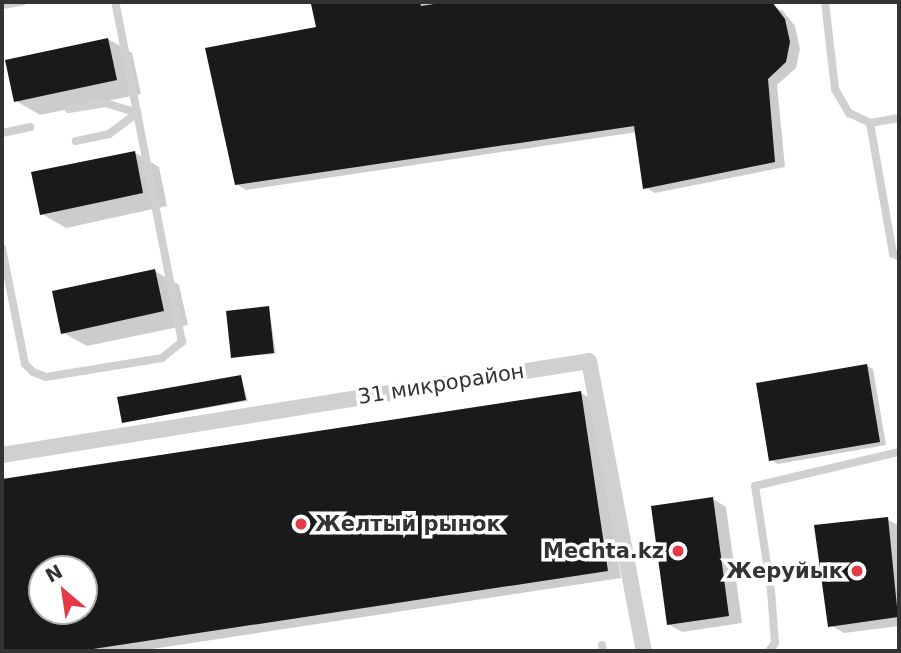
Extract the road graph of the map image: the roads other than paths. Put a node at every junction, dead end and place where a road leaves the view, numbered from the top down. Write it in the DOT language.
graph roads {
  1 [pos="22,2"];
  2 [pos="115,2"];
  3 [pos="825,2"];
  4 [pos="2,5"];
  5 [pos="68,109"];
  6 [pos="137,113"];
  7 [pos="899,118"];
  8 [pos="870,123"];
  9 [pos="30,127"];
  10 [pos="2,133"];
  11 [pos="76,141"];
  12 [pos="2,248"];
  13 [pos="899,256"];
  14 [pos="899,452"];
  15 [pos="2,455"];
  16 [pos="644,651"];
  17 [pos="769,651"];
  1 -- 4 [label="lane"];
  2 -- 6 [label="lane"];
  3 -- 8 [label="lane"];
  5 -- 6 [label="lane"];
  6 -- 11 [label="lane"];
  6 -- 12 [label="lane"];
  7 -- 8 [label="lane"];
  8 -- 13 [label="lane"];
  9 -- 10 [label="lane"];
  14 -- 17 [label="lane"];
  15 -- 16 [label="street, 31 микрорайон"];
}
